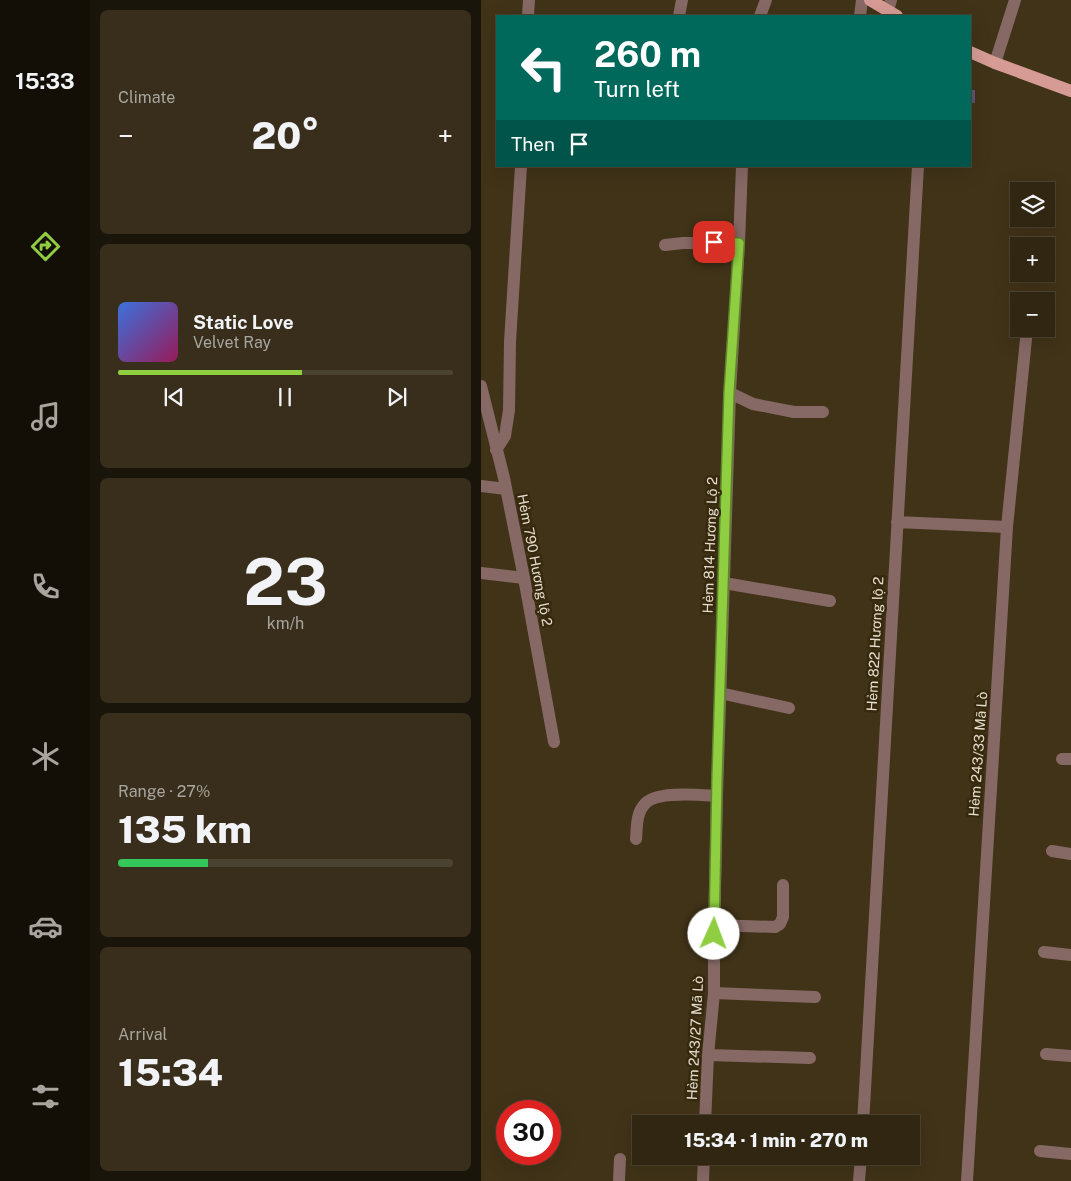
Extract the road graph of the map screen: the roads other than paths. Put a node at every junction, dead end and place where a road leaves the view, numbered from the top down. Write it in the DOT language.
graph roads {
  1 [pos="529,0"];
  2 [pos="682,0"];
  3 [pos="766,0"];
  4 [pos="862,0"];
  5 [pos="870,0"];
  6 [pos="1015,0"];
  7 [pos="892,9"];
  8 [pos="528,15"];
  9 [pos="679,15"];
  10 [pos="760,15"];
  11 [pos="860,15"];
  12 [pos="971,52"];
  13 [pos="995,63"];
  14 [pos="1071,91"];
  15 [pos="521,167"];
  16 [pos="742,167"];
  17 [pos="918,167"];
  18 [pos="739,243"];
  19 [pos="665,245"];
  20 [pos="1026,337"];
  21 [pos="481,386"];
  22 [pos="729,393"];
  23 [pos="823,412"];
  24 [pos="481,433"];
  25 [pos="495,444"];
  26 [pos="481,486"];
  27 [pos="506,489"];
  28 [pos="897,522"];
  29 [pos="1007,527"];
  30 [pos="481,573"];
  31 [pos="524,578"];
  32 [pos="723,583"];
  33 [pos="829,601"];
  34 [pos="720,693"];
  35 [pos="789,708"];
  36 [pos="554,742"];
  37 [pos="717,796"];
  38 [pos="636,839"];
  39 [pos="1053,851"];
  40 [pos="1071,854"];
  41 [pos="783,885"];
  42 [pos="714,925"];
  43 [pos="1045,952"];
  44 [pos="1071,955"];
  45 [pos="714,993"];
  46 [pos="815,997"];
  47 [pos="1046,1054"];
  48 [pos="708,1055"];
  49 [pos="1071,1056"];
  50 [pos="810,1058"];
  51 [pos="705,1115"];
  52 [pos="864,1115"];
  53 [pos="1039,1151"];
  54 [pos="1071,1154"];
  55 [pos="620,1159"];
  56 [pos="704,1165"];
  57 [pos="860,1165"];
  58 [pos="619,1181"];
  59 [pos="703,1181"];
  60 [pos="859,1181"];
  61 [pos="967,1181"];
  1 -- 8 [label="street"];
  2 -- 9 [label="street"];
  3 -- 10 [label="street"];
  4 -- 11 [label="street"];
  5 -- 7 [label="main road"];
  6 -- 13 [label="street"];
  12 -- 13 [label="main road"];
  13 -- 14 [label="main road"];
  15 -- 25 [label="street"];
  16 -- 18 [label="street, Hẻm 814 Hương Lộ 2"];
  17 -- 28 [label="street, Hẻm 822 Hương lộ 2"];
  18 -- 19 [label="street"];
  18 -- 22 [label="street, Hẻm 814 Hương Lộ 2"];
  20 -- 29 [label="street, Hẻm 243/33 Mã Lò"];
  21 -- 25 [label="street, Hẻm 790 Hương lộ 2"];
  22 -- 23 [label="street"];
  22 -- 32 [label="street, Hẻm 814 Hương Lộ 2"];
  24 -- 25 [label="street"];
  25 -- 27 [label="street, Hẻm 790 Hương lộ 2"];
  26 -- 27 [label="street"];
  27 -- 31 [label="street, Hẻm 790 Hương lộ 2"];
  28 -- 29 [label="street"];
  28 -- 52 [label="street, Hẻm 822 Hương lộ 2"];
  29 -- 61 [label="street, Hẻm 243/33 Mã Lò"];
  30 -- 31 [label="street"];
  31 -- 36 [label="street, Hẻm 790 Hương lộ 2"];
  32 -- 33 [label="street"];
  32 -- 34 [label="street, Hẻm 814 Hương Lộ 2"];
  34 -- 35 [label="street"];
  34 -- 37 [label="street, Hẻm 814 Hương Lộ 2"];
  37 -- 38 [label="street"];
  37 -- 42 [label="street, Hẻm 814 Hương Lộ 2"];
  39 -- 40 [label="street"];
  41 -- 42 [label="street"];
  42 -- 45 [label="street, Hẻm 243/27 Mã Lò"];
  43 -- 44 [label="street"];
  45 -- 46 [label="street"];
  45 -- 48 [label="street, Hẻm 243/27 Mã Lò"];
  47 -- 49 [label="street"];
  48 -- 50 [label="street"];
  48 -- 51 [label="street, Hẻm 243/27 Mã Lò"];
  53 -- 54 [label="street"];
  55 -- 58 [label="street"];
  56 -- 59 [label="street"];
  57 -- 60 [label="street"];
}
